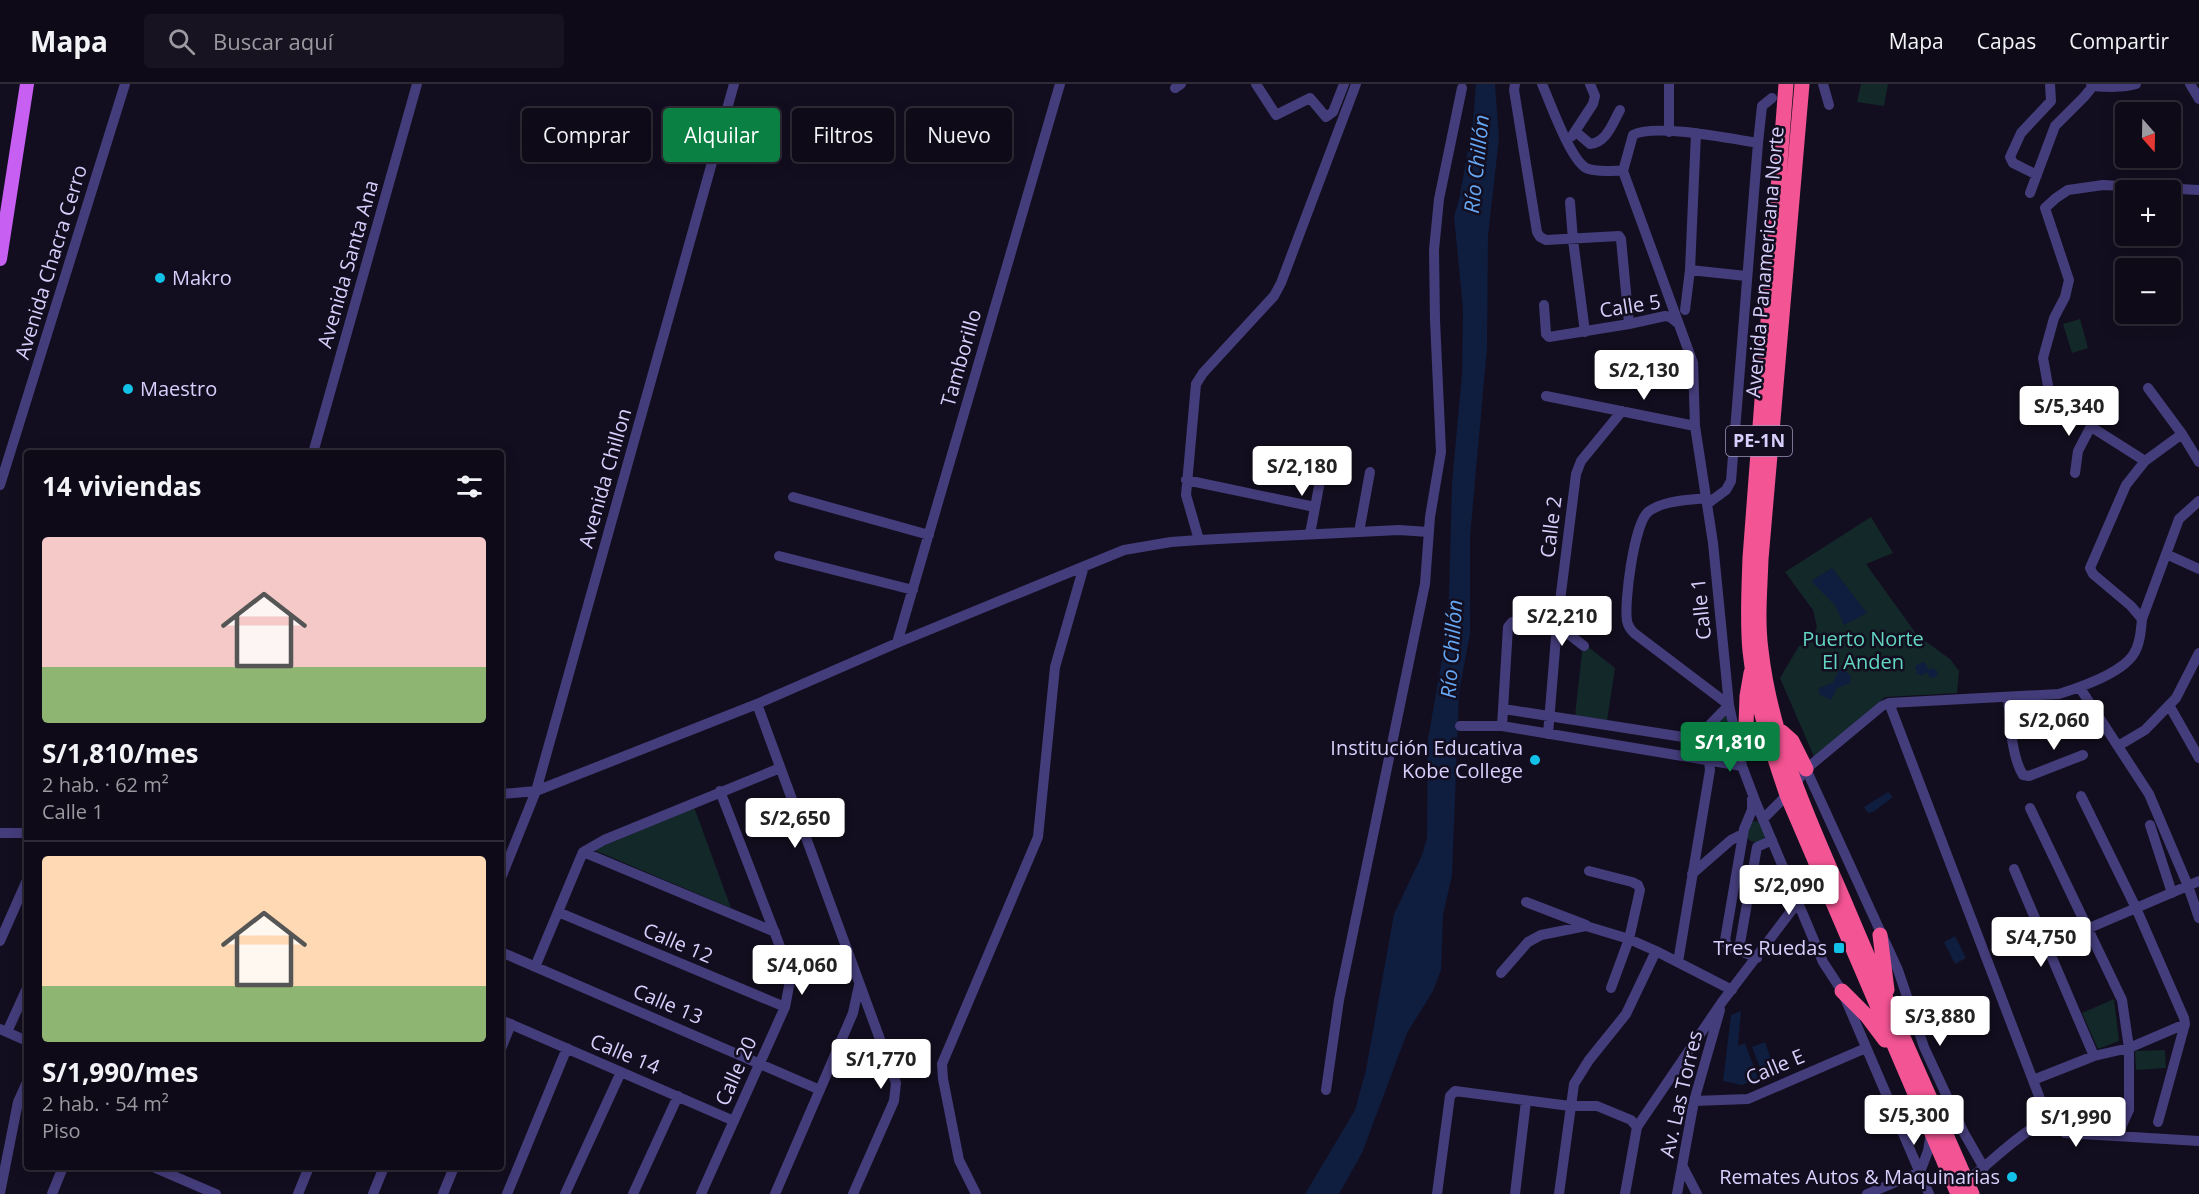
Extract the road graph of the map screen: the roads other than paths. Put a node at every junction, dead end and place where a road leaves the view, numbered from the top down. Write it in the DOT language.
graph roads {
  1 [pos="27,84"];
  2 [pos="125,84"];
  3 [pos="417,84"];
  4 [pos="734,84"];
  5 [pos="1060,84"];
  6 [pos="1256,84"];
  7 [pos="1344,84"];
  8 [pos="1356,84"];
  9 [pos="1515,84"];
  10 [pos="1542,84"];
  11 [pos="1590,84"];
  12 [pos="1669,84"];
  13 [pos="1786,84"];
  14 [pos="1802,84"];
  15 [pos="1823,84"];
  16 [pos="2050,84"];
  17 [pos="2136,84"];
  18 [pos="2190,84"];
  19 [pos="2092,85"];
  20 [pos="2112,86"];
  21 [pos="1462,88"];
  22 [pos="1772,98"];
  23 [pos="2199,99"];
  24 [pos="1829,105"];
  25 [pos="1620,110"];
  26 [pos="1575,131"];
  27 [pos="1669,132"];
  28 [pos="1696,133"];
  29 [pos="1567,141"];
  30 [pos="1758,143"];
  31 [pos="1623,171"];
  32 [pos="2037,175"];
  33 [pos="2199,190"];
  34 [pos="2030,193"];
  35 [pos="1570,202"];
  36 [pos="3,225"];
  37 [pos="1573,240"];
  38 [pos="1,243"];
  39 [pos="0,259"];
  40 [pos="1690,270"];
  41 [pos="1746,276"];
  42 [pos="1544,304"];
  43 [pos="1684,310"];
  44 [pos="1629,324"];
  45 [pos="1679,324"];
  46 [pos="1585,332"];
  47 [pos="2148,388"];
  48 [pos="1546,396"];
  49 [pos="1622,411"];
  50 [pos="2055,416"];
  51 [pos="1695,426"];
  52 [pos="2182,434"];
  53 [pos="314,450"];
  54 [pos="2145,460"];
  55 [pos="2199,462"];
  56 [pos="1323,465"];
  57 [pos="1370,472"];
  58 [pos="2075,473"];
  59 [pos="1186,480"];
  60 [pos="0,485"];
  61 [pos="792,497"];
  62 [pos="1707,501"];
  63 [pos="2199,501"];
  64 [pos="1315,507"];
  65 [pos="1359,532"];
  66 [pos="1429,532"];
  67 [pos="1310,534"];
  68 [pos="929,535"];
  69 [pos="1199,540"];
  70 [pos="2166,554"];
  71 [pos="779,556"];
  72 [pos="1084,566"];
  73 [pos="2199,569"];
  74 [pos="913,590"];
  75 [pos="2142,619"];
  76 [pos="1557,626"];
  77 [pos="897,643"];
  78 [pos="1584,646"];
  79 [pos="2199,653"];
  80 [pos="1753,668"];
  81 [pos="2080,688"];
  82 [pos="2008,697"];
  83 [pos="1889,703"];
  84 [pos="757,704"];
  85 [pos="1729,705"];
  86 [pos="2169,705"];
  87 [pos="1504,710"];
  88 [pos="1550,717"];
  89 [pos="2084,719"];
  90 [pos="2011,725"];
  91 [pos="1460,726"];
  92 [pos="1502,726"];
  93 [pos="1778,727"];
  94 [pos="1548,734"];
  95 [pos="1696,739"];
  96 [pos="2118,746"];
  97 [pos="2083,755"];
  98 [pos="2199,758"];
  99 [pos="1709,760"];
  100 [pos="1742,760"];
  101 [pos="780,768"];
  102 [pos="1806,770"];
  103 [pos="1749,786"];
  104 [pos="1791,789"];
  105 [pos="536,791"];
  106 [pos="720,791"];
  107 [pos="504,794"];
  108 [pos="2081,796"];
  109 [pos="2030,808"];
  110 [pos="1764,821"];
  111 [pos="2150,825"];
  112 [pos="24,832"];
  113 [pos="0,833"];
  114 [pos="1743,838"];
  115 [pos="1772,840"];
  116 [pos="1757,847"];
  117 [pos="512,852"];
  118 [pos="583,852"];
  119 [pos="504,858"];
  120 [pos="2014,869"];
  121 [pos="504,871"];
  122 [pos="1589,871"];
  123 [pos="1692,874"];
  124 [pos="2194,883"];
  125 [pos="24,887"];
  126 [pos="2172,893"];
  127 [pos="1526,902"];
  128 [pos="1798,902"];
  129 [pos="2136,908"];
  130 [pos="558,912"];
  131 [pos="2199,918"];
  132 [pos="1586,926"];
  133 [pos="2087,929"];
  134 [pos="775,932"];
  135 [pos="1880,935"];
  136 [pos="1629,939"];
  137 [pos="0,941"];
  138 [pos="1739,949"];
  139 [pos="1656,951"];
  140 [pos="504,953"];
  141 [pos="1757,958"];
  142 [pos="1678,962"];
  143 [pos="535,967"];
  144 [pos="1501,973"];
  145 [pos="860,985"];
  146 [pos="1611,988"];
  147 [pos="1732,990"];
  148 [pos="1842,991"];
  149 [pos="24,993"];
  150 [pos="1722,1002"];
  151 [pos="1888,1005"];
  152 [pos="784,1007"];
  153 [pos="506,1022"];
  154 [pos="2185,1024"];
  155 [pos="3,1030"];
  156 [pos="24,1040"];
  157 [pos="567,1048"];
  158 [pos="1866,1048"];
  159 [pos="2129,1048"];
  160 [pos="2094,1056"];
  161 [pos="1901,1062"];
  162 [pos="759,1064"];
  163 [pos="621,1072"];
  164 [pos="2033,1080"];
  165 [pos="24,1089"];
  166 [pos="820,1090"];
  167 [pos="1326,1090"];
  168 [pos="678,1096"];
  169 [pos="1526,1101"];
  170 [pos="1694,1101"];
  171 [pos="1570,1106"];
  172 [pos="734,1121"];
  173 [pos="2158,1122"];
  174 [pos="2050,1125"];
  175 [pos="1637,1127"];
  176 [pos="1931,1130"];
  177 [pos="2118,1136"];
  178 [pos="2199,1141"];
  179 [pos="1683,1167"];
  180 [pos="1984,1168"];
  181 [pos="62,1170"];
  182 [pos="160,1170"];
  183 [pos="307,1170"];
  184 [pos="383,1170"];
  185 [pos="453,1170"];
  186 [pos="1920,1172"];
  187 [pos="1966,1190"];
  188 [pos="0,1193"];
  189 [pos="52,1194"];
  190 [pos="216,1194"];
  191 [pos="298,1194"];
  192 [pos="373,1194"];
  193 [pos="443,1194"];
  194 [pos="507,1194"];
  195 [pos="566,1194"];
  196 [pos="633,1194"];
  197 [pos="701,1194"];
  198 [pos="775,1194"];
  199 [pos="854,1194"];
  200 [pos="976,1194"];
  201 [pos="1437,1194"];
  202 [pos="1515,1194"];
  203 [pos="1559,1194"];
  204 [pos="1625,1194"];
  205 [pos="1677,1194"];
  206 [pos="1697,1194"];
  207 [pos="1867,1194"];
  208 [pos="1929,1194"];
  1 -- 36 [label="main road"];
  2 -- 60 [label="street, Avenida Chacra Cerro"];
  3 -- 53 [label="street, Avenida Santa Ana"];
  4 -- 105 [label="street, Avenida Chillon"];
  5 -- 68 [label="street, Tamborillo"];
  6 -- 7 [label="street"];
  8 -- 59 [label="street"];
  9 -- 37 [label="street"];
  10 -- 29 [label="street"];
  11 -- 26 [label="street"];
  12 -- 27 [label="street"];
  13 -- 80 [label="highway, Avenida Panamericana Norte / PE-1N"];
  14 -- 93 [label="highway, Avenida Panamericana Norte / PE-1N"];
  15 -- 24 [label="street"];
  16 -- 32 [label="street"];
  17 -- 20 [label="street"];
  18 -- 23 [label="street"];
  19 -- 20 [label="street"];
  19 -- 32 [label="street"];
  21 -- 66 [label="street"];
  22 -- 30 [label="street"];
  25 -- 26 [label="street"];
  26 -- 29 [label="street"];
  27 -- 28 [label="street"];
  27 -- 31 [label="street"];
  28 -- 30 [label="street"];
  28 -- 40 [label="street"];
  29 -- 31 [label="street"];
  30 -- 41 [label="street"];
  31 -- 45 [label="street"];
  32 -- 34 [label="street"];
  33 -- 50 [label="street"];
  35 -- 37 [label="street"];
  36 -- 38 [label="main road"];
  37 -- 44 [label="street"];
  37 -- 46 [label="street"];
  38 -- 39 [label="main road"];
  40 -- 41 [label="street"];
  40 -- 43 [label="street"];
  41 -- 62 [label="street"];
  42 -- 46 [label="street, Calle 5"];
  44 -- 45 [label="street, Calle 5"];
  44 -- 46 [label="street, Calle 5"];
  45 -- 51 [label="street, Calle 5"];
  47 -- 52 [label="street"];
  48 -- 49 [label="street"];
  49 -- 51 [label="street"];
  49 -- 76 [label="street, Calle 2"];
  51 -- 62 [label="street, Calle 1"];
  52 -- 54 [label="street"];
  52 -- 55 [label="street"];
  54 -- 58 [label="street"];
  54 -- 75 [label="street"];
  56 -- 64 [label="street"];
  57 -- 65 [label="street"];
  59 -- 64 [label="street"];
  59 -- 69 [label="street"];
  61 -- 68 [label="street"];
  62 -- 85 [label="street, Calle 1"];
  62 -- 85 [label="street"];
  63 -- 70 [label="street"];
  64 -- 67 [label="street"];
  65 -- 66 [label="street"];
  65 -- 67 [label="street"];
  66 -- 167 [label="street"];
  67 -- 69 [label="street"];
  68 -- 74 [label="street, Tamborillo"];
  69 -- 72 [label="street"];
  70 -- 73 [label="street"];
  70 -- 75 [label="street"];
  71 -- 74 [label="street"];
  72 -- 77 [label="street"];
  72 -- 200 [label="street"];
  74 -- 77 [label="street, Tamborillo"];
  75 -- 81 [label="street"];
  76 -- 78 [label="street"];
  76 -- 87 [label="street"];
  76 -- 88 [label="street, Calle 2"];
  77 -- 84 [label="street"];
  79 -- 86 [label="street"];
  80 -- 100 [label="highway"];
  80 -- 104 [label="highway, Avenida Panamericana Norte / PE-1N"];
  81 -- 82 [label="street"];
  81 -- 96 [label="street"];
  82 -- 83 [label="street"];
  82 -- 90 [label="street"];
  83 -- 102 [label="street"];
  83 -- 164 [label="street"];
  84 -- 101 [label="street"];
  84 -- 105 [label="street"];
  85 -- 95 [label="street"];
  85 -- 100 [label="street, Calle 1"];
  86 -- 96 [label="street"];
  86 -- 98 [label="street"];
  87 -- 88 [label="street"];
  87 -- 92 [label="street"];
  88 -- 94 [label="street, Calle 2"];
  88 -- 95 [label="street"];
  89 -- 90 [label="street"];
  90 -- 97 [label="street"];
  91 -- 92 [label="street"];
  92 -- 94 [label="street"];
  93 -- 102 [label="highway"];
  93 -- 104 [label="highway, Avenida Panamericana Norte / PE-1N"];
  94 -- 99 [label="street"];
  95 -- 99 [label="street"];
  96 -- 124 [label="street"];
  99 -- 100 [label="street"];
  99 -- 123 [label="street"];
  100 -- 103 [label="street, Calle 1"];
  101 -- 106 [label="street"];
  101 -- 145 [label="street"];
  102 -- 104 [label="street"];
  102 -- 135 [label="street"];
  103 -- 110 [label="street, Calle 1"];
  103 -- 114 [label="street, Calle 1"];
  104 -- 110 [label="street"];
  104 -- 151 [label="highway, Avenida Panamericana Norte / PE-1N"];
  104 -- 161 [label="highway, Avenida Panamericana Norte / PE-1N"];
  105 -- 107 [label="street"];
  105 -- 117 [label="street, Avenida Chillon"];
  106 -- 118 [label="street"];
  106 -- 134 [label="street, Calle 20"];
  108 -- 129 [label="street"];
  109 -- 133 [label="street"];
  110 -- 115 [label="street, Calle 1"];
  111 -- 126 [label="street"];
  112 -- 113 [label="street"];
  114 -- 116 [label="street"];
  114 -- 123 [label="street"];
  114 -- 138 [label="street"];
  115 -- 116 [label="street"];
  115 -- 128 [label="street, Calle 1"];
  116 -- 138 [label="street"];
  117 -- 119 [label="street"];
  117 -- 121 [label="street, Avenida Chillon"];
  118 -- 130 [label="street"];
  118 -- 134 [label="street"];
  120 -- 160 [label="street"];
  122 -- 136 [label="street"];
  123 -- 142 [label="street"];
  124 -- 126 [label="street"];
  124 -- 131 [label="street"];
  125 -- 137 [label="street"];
  126 -- 129 [label="street"];
  127 -- 132 [label="street"];
  128 -- 141 [label="street"];
  128 -- 148 [label="street, Calle 1"];
  129 -- 133 [label="street"];
  129 -- 154 [label="street"];
  130 -- 143 [label="street"];
  130 -- 152 [label="street, Calle 12"];
  132 -- 136 [label="street"];
  132 -- 144 [label="street"];
  133 -- 159 [label="street"];
  134 -- 152 [label="street, Calle 20"];
  135 -- 151 [label="highway"];
  135 -- 180 [label="street"];
  136 -- 139 [label="street"];
  136 -- 146 [label="street"];
  138 -- 141 [label="street"];
  139 -- 142 [label="street"];
  139 -- 171 [label="street"];
  140 -- 143 [label="street, Calle 13"];
  141 -- 147 [label="street"];
  142 -- 147 [label="street"];
  143 -- 162 [label="street, Calle 13"];
  145 -- 166 [label="street"];
  145 -- 199 [label="street"];
  147 -- 150 [label="street"];
  148 -- 158 [label="street, Calle 1"];
  148 -- 161 [label="highway"];
  149 -- 155 [label="street"];
  150 -- 170 [label="street, Av. Las Torres"];
  150 -- 175 [label="street"];
  151 -- 187 [label="highway, Avenida Panamericana Norte / PE-1N"];
  152 -- 162 [label="street, Calle 20"];
  153 -- 157 [label="street, Calle 14"];
  154 -- 159 [label="street"];
  154 -- 173 [label="street"];
  155 -- 156 [label="street"];
  157 -- 163 [label="street, Calle 14"];
  157 -- 194 [label="street"];
  158 -- 170 [label="street, Calle E"];
  158 -- 186 [label="street, Calle 1"];
  159 -- 160 [label="street"];
  159 -- 177 [label="street"];
  160 -- 164 [label="street"];
  161 -- 176 [label="highway, Avenida Panamericana Norte / PE-1N"];
  162 -- 166 [label="street, Calle 13"];
  162 -- 172 [label="street, Calle 20"];
  163 -- 168 [label="street, Calle 14"];
  163 -- 195 [label="street"];
  164 -- 174 [label="street"];
  165 -- 188 [label="street"];
  166 -- 198 [label="street"];
  168 -- 172 [label="street, Calle 14"];
  168 -- 196 [label="street"];
  169 -- 171 [label="street"];
  169 -- 201 [label="street"];
  169 -- 202 [label="street"];
  170 -- 179 [label="street, Av. Las Torres"];
  171 -- 175 [label="street"];
  171 -- 203 [label="street"];
  172 -- 197 [label="street, Calle 20"];
  174 -- 177 [label="street"];
  174 -- 180 [label="street"];
  175 -- 204 [label="street"];
  176 -- 186 [label="street"];
  176 -- 187 [label="highway, Avenida Panamericana Norte / PE-1N"];
  177 -- 178 [label="street"];
  179 -- 205 [label="street, Av. Las Torres"];
  179 -- 206 [label="street"];
  180 -- 187 [label="street"];
  181 -- 189 [label="street"];
  182 -- 190 [label="street"];
  183 -- 191 [label="street"];
  184 -- 192 [label="street"];
  185 -- 193 [label="street"];
  186 -- 207 [label="street"];
  186 -- 208 [label="street, Calle 1"];
}
